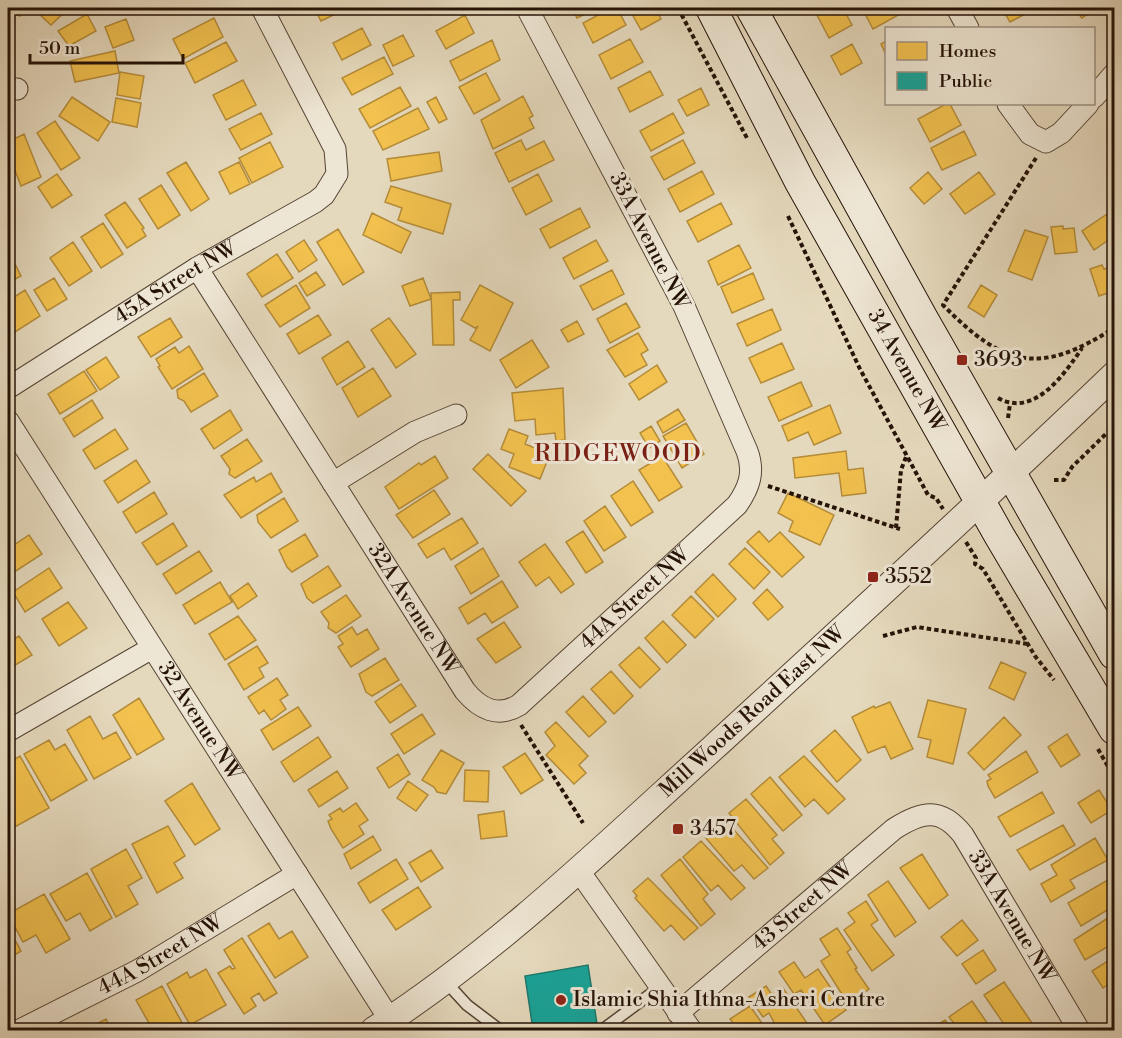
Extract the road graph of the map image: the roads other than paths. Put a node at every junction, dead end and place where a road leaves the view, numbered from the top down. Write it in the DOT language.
graph roads {
  1 [pos="262,8"];
  2 [pos="527,8"];
  3 [pos="711,8"];
  4 [pos="751,8"];
  5 [pos="957,8"];
  6 [pos="967,27"];
  7 [pos="1114,74"];
  8 [pos="1095,96"];
  9 [pos="1009,105"];
  10 [pos="1087,105"];
  11 [pos="197,268"];
  12 [pos="1114,375"];
  13 [pos="8,388"];
  14 [pos="456,415"];
  15 [pos="8,421"];
  16 [pos="1010,473"];
  17 [pos="750,481"];
  18 [pos="333,483"];
  19 [pos="980,503"];
  20 [pos="152,648"];
  21 [pos="1114,654"];
  22 [pos="511,710"];
  23 [pos="8,731"];
  24 [pos="1106,738"];
  25 [pos="933,814"];
  26 [pos="579,871"];
  27 [pos="297,874"];
  28 [pos="445,980"];
  29 [pos="660,987"];
  30 [pos="678,1013"];
  31 [pos="382,1025"];
  32 [pos="20,1030"];
  33 [pos="500,1030"];
  34 [pos="602,1030"];
  35 [pos="691,1030"];
  36 [pos="1079,1030"];
  1 -- 11 [label="street, 45A Street NW"];
  2 -- 17 [label="street, 33A Avenue NW"];
  3 -- 19 [label="main road, 34 Avenue NW"];
  4 -- 16 [label="main road, 34 Avenue NW"];
  5 -- 6 [label="street"];
  7 -- 8 [label="street"];
  9 -- 10 [label="street"];
  11 -- 13 [label="street, 45A Street NW"];
  11 -- 18 [label="street, 32A Avenue NW"];
  12 -- 16 [label="street, Mill Woods Road East NW"];
  14 -- 18 [label="street"];
  15 -- 20 [label="street, 32 Avenue NW"];
  16 -- 19 [label="street, Mill Woods Road East NW"];
  16 -- 21 [label="main road, 34 Avenue NW"];
  17 -- 22 [label="street, 44A Street NW"];
  18 -- 22 [label="street, 32A Avenue NW"];
  19 -- 24 [label="main road, 34 Avenue NW"];
  19 -- 26 [label="street, Mill Woods Road East NW"];
  20 -- 23 [label="street"];
  20 -- 27 [label="street, 32 Avenue NW"];
  25 -- 30 [label="street, 43 Street NW"];
  25 -- 36 [label="street, 33A Avenue NW"];
  26 -- 28 [label="street, Mill Woods Road East NW"];
  26 -- 29 [label="street"];
  27 -- 31 [label="street, 32 Avenue NW"];
  27 -- 32 [label="street, 44A Street NW"];
  28 -- 31 [label="street, Mill Woods Road East NW"];
  28 -- 33 [label="lane"];
  29 -- 30 [label="street"];
  29 -- 34 [label="lane"];
  30 -- 35 [label="street"];
}
